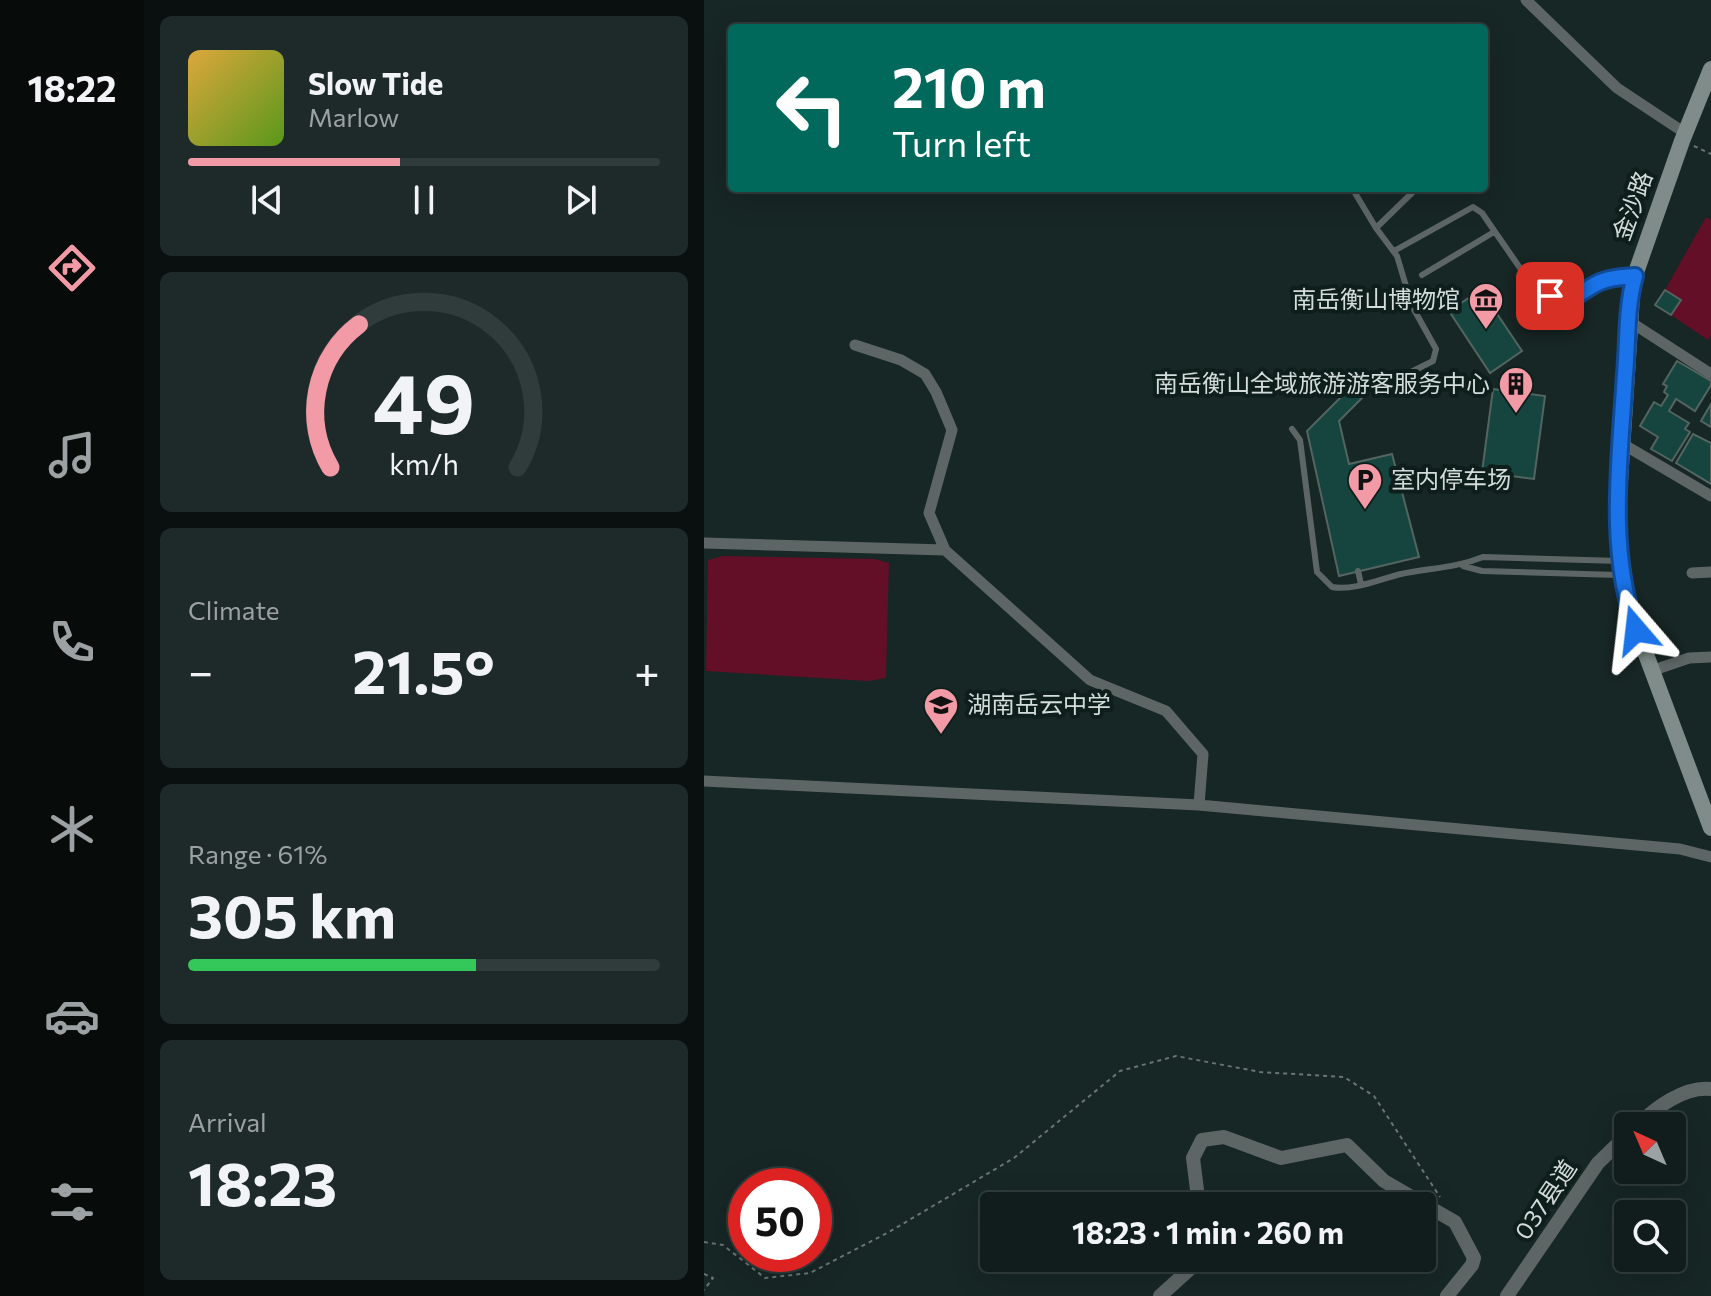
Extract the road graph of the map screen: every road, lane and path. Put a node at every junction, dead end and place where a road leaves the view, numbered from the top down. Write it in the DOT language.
graph roads {
  1 [pos="1526,0"];
  2 [pos="1711,69"];
  3 [pos="1684,137"];
  4 [pos="1711,154"];
  5 [pos="1354,192"];
  6 [pos="1413,192"];
  7 [pos="1376,228"];
  8 [pos="1494,232"];
  9 [pos="1394,251"];
  10 [pos="1422,275"];
  11 [pos="1635,276"];
  12 [pos="1629,321"];
  13 [pos="855,345"];
  14 [pos="1711,374"];
  15 [pos="1405,375"];
  16 [pos="1292,429"];
  17 [pos="1621,443"];
  18 [pos="1711,496"];
  19 [pos="704,543"];
  20 [pos="945,550"];
  21 [pos="1463,566"];
  22 [pos="1620,568"];
  23 [pos="1358,571"];
  24 [pos="1711,572"];
  25 [pos="1692,573"];
  26 [pos="1361,584"];
  27 [pos="1711,657"];
  28 [pos="1651,671"];
  29 [pos="704,781"];
  30 [pos="1199,805"];
  31 [pos="1710,819"];
  32 [pos="1711,857"];
  33 [pos="1711,1089"];
  34 [pos="1651,1112"];
  35 [pos="1614,1148"];
  36 [pos="1197,1192"];
  37 [pos="1403,1192"];
  38 [pos="1441,1199"];
  39 [pos="1436,1211"];
  40 [pos="704,1242"];
  41 [pos="1187,1272"];
  42 [pos="704,1274"];
  43 [pos="704,1290"];
  44 [pos="1160,1296"];
  45 [pos="1447,1296"];
  46 [pos="1507,1296"];
  1 -- 3 [label="street"];
  2 -- 3 [label="main road, 金沙路"];
  3 -- 4 [label="path"];
  3 -- 11 [label="main road, 金沙路"];
  5 -- 7 [label="lane"];
  6 -- 7 [label="lane"];
  7 -- 9 [label="lane"];
  8 -- 9 [label="lane"];
  8 -- 10 [label="lane"];
  8 -- 11 [label="lane"];
  9 -- 15 [label="lane"];
  11 -- 12 [label="main road, 金沙路"];
  12 -- 14 [label="street"];
  12 -- 17 [label="main road, 金沙路"];
  13 -- 20 [label="street"];
  16 -- 26 [label="lane"];
  17 -- 18 [label="street"];
  17 -- 22 [label="main road, 金沙路"];
  19 -- 20 [label="street"];
  20 -- 30 [label="street"];
  21 -- 22 [label="lane"];
  21 -- 22 [label="lane"];
  21 -- 26 [label="lane"];
  22 -- 28 [label="main road, 金沙路"];
  23 -- 26 [label="lane"];
  24 -- 25 [label="street"];
  27 -- 28 [label="street"];
  28 -- 31 [label="main road, 金沙路"];
  29 -- 30 [label="street"];
  30 -- 32 [label="street"];
  33 -- 34 [label="street"];
  35 -- 46 [label="street, 037县道"];
  36 -- 37 [label="street"];
  38 -- 40 [label="path"];
  39 -- 45 [label="street"];
  41 -- 44 [label="street"];
  42 -- 43 [label="path"];
}
